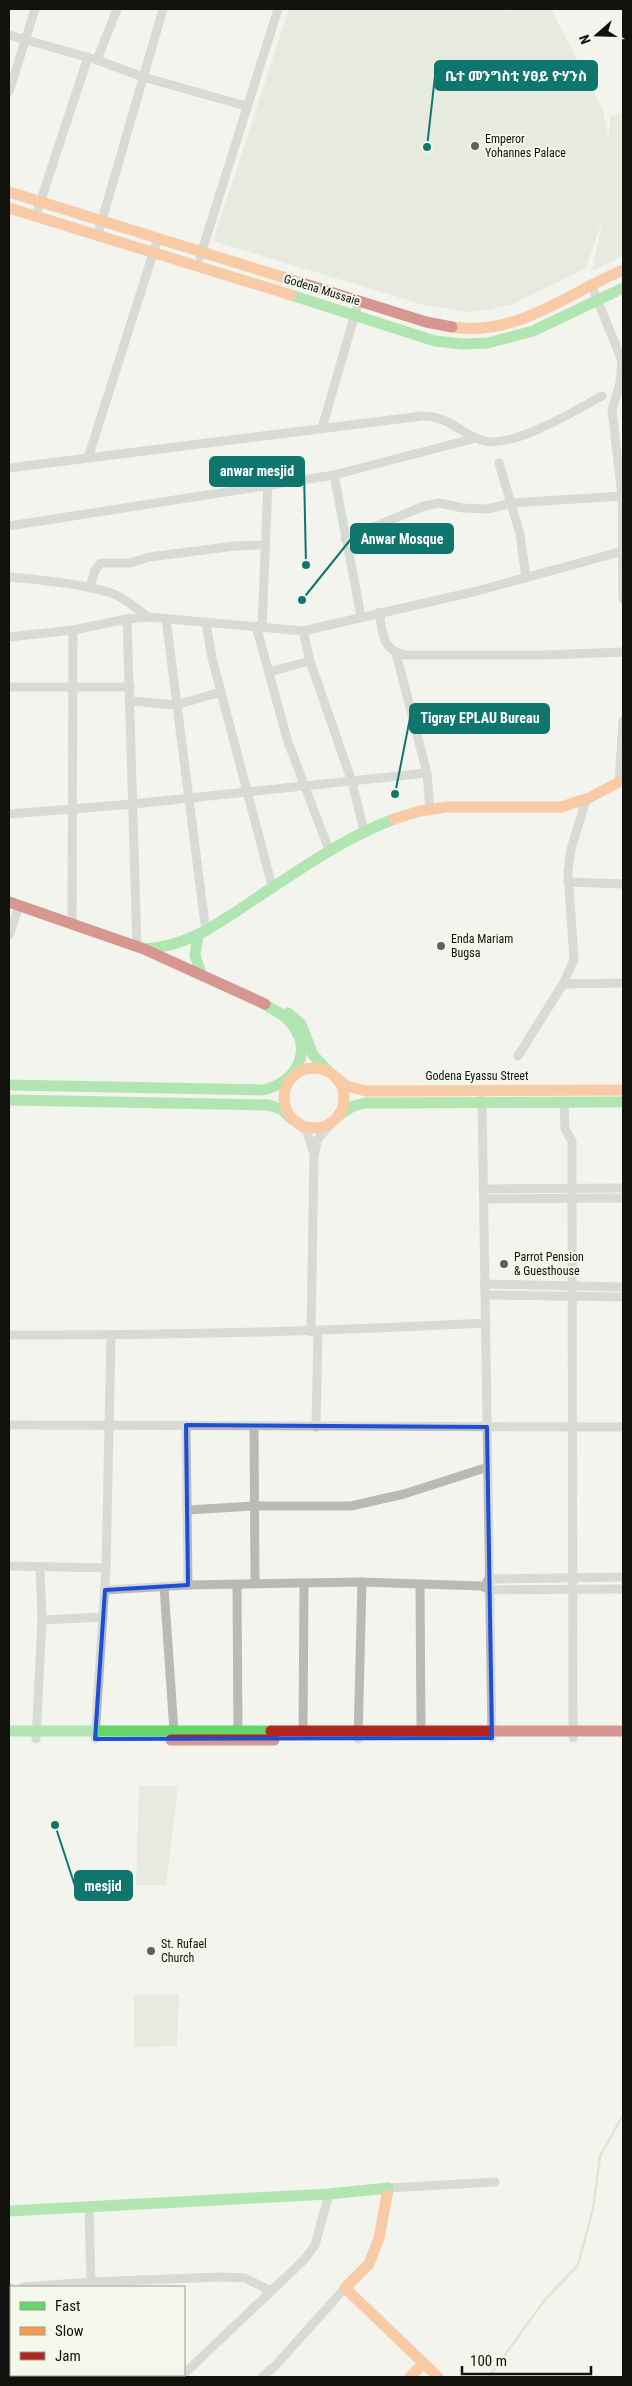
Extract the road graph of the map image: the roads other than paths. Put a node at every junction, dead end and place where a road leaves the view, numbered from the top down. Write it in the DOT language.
graph roads {
  1 [pos="35,9"];
  2 [pos="116,9"];
  3 [pos="163,9"];
  4 [pos="278,9"];
  5 [pos="9,35"];
  6 [pos="24,41"];
  7 [pos="93,58"];
  8 [pos="143,77"];
  9 [pos="9,92"];
  10 [pos="246,106"];
  11 [pos="9,192"];
  12 [pos="40,203"];
  13 [pos="9,208"];
  14 [pos="36,215"];
  15 [pos="102,221"];
  16 [pos="98,234"];
  17 [pos="158,238"];
  18 [pos="202,252"];
  19 [pos="154,253"];
  20 [pos="198,265"];
  21 [pos="623,270"];
  22 [pos="592,284"];
  23 [pos="623,288"];
  24 [pos="599,299"];
  25 [pos="359,300"];
  26 [pos="355,314"];
  27 [pos="622,361"];
  28 [pos="602,396"];
  29 [pos="322,428"];
  30 [pos="476,438"];
  31 [pos="88,458"];
  32 [pos="499,462"];
  33 [pos="621,462"];
  34 [pos="9,468"];
  35 [pos="334,475"];
  36 [pos="268,484"];
  37 [pos="622,496"];
  38 [pos="512,503"];
  39 [pos="9,526"];
  40 [pos="345,539"];
  41 [pos="264,545"];
  42 [pos="622,551"];
  43 [pos="9,577"];
  44 [pos="526,578"];
  45 [pos="90,587"];
  46 [pos="623,599"];
  47 [pos="379,612"];
  48 [pos="361,616"];
  49 [pos="148,617"];
  50 [pos="127,619"];
  51 [pos="166,619"];
  52 [pos="206,623"];
  53 [pos="259,626"];
  54 [pos="73,630"];
  55 [pos="303,631"];
  56 [pos="9,637"];
  57 [pos="623,652"];
  58 [pos="396,653"];
  59 [pos="310,661"];
  60 [pos="268,672"];
  61 [pos="9,687"];
  62 [pos="130,687"];
  63 [pos="73,688"];
  64 [pos="221,692"];
  65 [pos="131,701"];
  66 [pos="176,705"];
  67 [pos="623,721"];
  68 [pos="427,773"];
  69 [pos="621,781"];
  70 [pos="352,782"];
  71 [pos="305,786"];
  72 [pos="247,792"];
  73 [pos="188,797"];
  74 [pos="586,800"];
  75 [pos="133,804"];
  76 [pos="73,809"];
  77 [pos="430,809"];
  78 [pos="9,814"];
  79 [pos="364,831"];
  80 [pos="329,850"];
  81 [pos="568,882"];
  82 [pos="623,884"];
  83 [pos="272,886"];
  84 [pos="14,904"];
  85 [pos="72,925"];
  86 [pos="202,934"];
  87 [pos="9,935"];
  88 [pos="140,948"];
  89 [pos="201,974"];
  90 [pos="623,983"];
  91 [pos="563,984"];
  92 [pos="258,1001"];
  93 [pos="518,1056"];
  94 [pos="332,1074"];
  95 [pos="290,1080"];
  96 [pos="9,1085"];
  97 [pos="108,1087"];
  98 [pos="482,1090"];
  99 [pos="623,1090"];
  100 [pos="9,1100"];
  101 [pos="108,1102"];
  102 [pos="623,1102"];
  103 [pos="482,1103"];
  104 [pos="564,1104"];
  105 [pos="335,1119"];
  106 [pos="296,1122"];
  107 [pos="314,1156"];
  108 [pos="572,1188"];
  109 [pos="623,1188"];
  110 [pos="484,1189"];
  111 [pos="623,1198"];
  112 [pos="484,1199"];
  113 [pos="572,1199"];
  114 [pos="484,1284"];
  115 [pos="573,1286"];
  116 [pos="623,1286"];
  117 [pos="484,1295"];
  118 [pos="573,1296"];
  119 [pos="623,1297"];
  120 [pos="486,1323"];
  121 [pos="314,1332"];
  122 [pos="9,1335"];
  123 [pos="111,1336"];
  124 [pos="9,1425"];
  125 [pos="108,1425"];
  126 [pos="186,1425"];
  127 [pos="254,1426"];
  128 [pos="316,1427"];
  129 [pos="487,1427"];
  130 [pos="573,1427"];
  131 [pos="623,1427"];
  132 [pos="488,1467"];
  133 [pos="254,1506"];
  134 [pos="187,1510"];
  135 [pos="9,1566"];
  136 [pos="40,1567"];
  137 [pos="106,1568"];
  138 [pos="623,1577"];
  139 [pos="574,1578"];
  140 [pos="490,1579"];
  141 [pos="362,1582"];
  142 [pos="256,1584"];
  143 [pos="304,1584"];
  144 [pos="188,1585"];
  145 [pos="420,1585"];
  146 [pos="237,1586"];
  147 [pos="481,1586"];
  148 [pos="164,1587"];
  149 [pos="623,1588"];
  150 [pos="573,1589"];
  151 [pos="105,1590"];
  152 [pos="490,1590"];
  153 [pos="102,1617"];
  154 [pos="42,1620"];
  155 [pos="421,1730"];
  156 [pos="9,1731"];
  157 [pos="174,1731"];
  158 [pos="303,1731"];
  159 [pos="623,1731"];
  160 [pos="573,1734"];
  161 [pos="36,1735"];
  162 [pos="96,1735"];
  163 [pos="359,1735"];
  164 [pos="492,1735"];
  165 [pos="238,1736"];
  166 [pos="9,1739"];
  167 [pos="623,1739"];
  168 [pos="496,2182"];
  169 [pos="388,2188"];
  170 [pos="329,2194"];
  171 [pos="89,2206"];
  172 [pos="9,2211"];
  173 [pos="154,2283"];
  174 [pos="91,2285"];
  175 [pos="57,2286"];
  176 [pos="345,2288"];
  177 [pos="271,2291"];
  178 [pos="423,2364"];
  179 [pos="185,2372"];
  180 [pos="262,2377"];
  181 [pos="410,2377"];
  182 [pos="438,2377"];
  1 -- 6 [label="street"];
  2 -- 7 [label="street"];
  3 -- 8 [label="street"];
  4 -- 10 [label="street"];
  5 -- 6 [label="street"];
  6 -- 7 [label="street"];
  6 -- 9 [label="street"];
  7 -- 8 [label="street"];
  7 -- 12 [label="street"];
  8 -- 10 [label="street"];
  8 -- 15 [label="street"];
  10 -- 18 [label="street"];
  11 -- 12 [label="street, Godena Mussaie"];
  12 -- 14 [label="street"];
  12 -- 15 [label="street, Godena Mussaie"];
  13 -- 14 [label="street, Godena Mussaie"];
  14 -- 16 [label="street, Godena Mussaie"];
  15 -- 16 [label="street"];
  15 -- 17 [label="street, Godena Mussaie"];
  16 -- 19 [label="street, Godena Mussaie"];
  17 -- 18 [label="street, Godena Mussaie"];
  17 -- 19 [label="street"];
  18 -- 20 [label="street"];
  18 -- 25 [label="street, Godena Mussaie"];
  19 -- 20 [label="street, Godena Mussaie"];
  19 -- 31 [label="street"];
  20 -- 26 [label="street, Godena Mussaie"];
  21 -- 22 [label="street, Godena Mussaie"];
  22 -- 24 [label="street"];
  22 -- 25 [label="street, Godena Mussaie"];
  23 -- 24 [label="street, Godena Mussaie"];
  24 -- 26 [label="street, Godena Mussaie"];
  24 -- 27 [label="street"];
  25 -- 26 [label="street"];
  26 -- 29 [label="street"];
  27 -- 33 [label="street"];
  28 -- 30 [label="street"];
  29 -- 30 [label="street"];
  29 -- 31 [label="street"];
  30 -- 35 [label="street"];
  31 -- 34 [label="street"];
  32 -- 38 [label="street"];
  33 -- 37 [label="street"];
  35 -- 36 [label="street"];
  35 -- 40 [label="street"];
  36 -- 39 [label="street"];
  36 -- 41 [label="street"];
  37 -- 38 [label="street"];
  37 -- 42 [label="street"];
  38 -- 40 [label="street"];
  38 -- 44 [label="street"];
  40 -- 48 [label="street"];
  41 -- 45 [label="street"];
  41 -- 53 [label="street"];
  42 -- 44 [label="street"];
  42 -- 46 [label="street"];
  43 -- 45 [label="street"];
  44 -- 47 [label="street"];
  45 -- 49 [label="street"];
  47 -- 48 [label="street"];
  47 -- 58 [label="street"];
  48 -- 55 [label="street"];
  49 -- 50 [label="street"];
  49 -- 51 [label="street"];
  50 -- 54 [label="street"];
  50 -- 62 [label="street"];
  51 -- 52 [label="street"];
  51 -- 66 [label="street"];
  52 -- 53 [label="street"];
  52 -- 64 [label="street"];
  53 -- 55 [label="street"];
  53 -- 60 [label="street"];
  54 -- 56 [label="street"];
  54 -- 63 [label="street"];
  55 -- 59 [label="street"];
  57 -- 58 [label="street"];
  58 -- 68 [label="street"];
  59 -- 60 [label="street"];
  59 -- 70 [label="street"];
  60 -- 71 [label="street"];
  61 -- 63 [label="street"];
  62 -- 63 [label="street"];
  62 -- 65 [label="street"];
  63 -- 76 [label="street"];
  64 -- 66 [label="street"];
  64 -- 72 [label="street"];
  65 -- 66 [label="street"];
  65 -- 75 [label="street"];
  66 -- 73 [label="street"];
  67 -- 69 [label="street"];
  68 -- 70 [label="street"];
  68 -- 77 [label="street"];
  69 -- 74 [label="street"];
  70 -- 71 [label="street"];
  70 -- 79 [label="street"];
  71 -- 72 [label="street"];
  71 -- 80 [label="street"];
  72 -- 73 [label="street"];
  72 -- 83 [label="street"];
  73 -- 75 [label="street"];
  73 -- 86 [label="street"];
  74 -- 77 [label="street"];
  74 -- 81 [label="street"];
  75 -- 76 [label="street"];
  75 -- 88 [label="street"];
  76 -- 78 [label="street"];
  76 -- 85 [label="street"];
  77 -- 79 [label="street"];
  79 -- 80 [label="street"];
  80 -- 83 [label="street"];
  81 -- 82 [label="street"];
  81 -- 91 [label="street"];
  83 -- 86 [label="street"];
  84 -- 85 [label="street"];
  84 -- 87 [label="street"];
  85 -- 88 [label="street"];
  86 -- 88 [label="street"];
  86 -- 89 [label="street"];
  88 -- 89 [label="street"];
  89 -- 92 [label="street"];
  90 -- 91 [label="street"];
  91 -- 93 [label="street"];
  92 -- 94 [label="street"];
  92 -- 95 [label="street"];
  94 -- 95 [label="street"];
  94 -- 98 [label="street, Godena Eyassu Street"];
  94 -- 105 [label="street"];
  95 -- 97 [label="street"];
  95 -- 106 [label="street"];
  96 -- 97 [label="street"];
  97 -- 101 [label="street"];
  98 -- 99 [label="street, Godena Eyassu Street"];
  98 -- 103 [label="street"];
  100 -- 101 [label="street"];
  101 -- 106 [label="street"];
  102 -- 104 [label="street"];
  103 -- 104 [label="street"];
  103 -- 105 [label="street"];
  103 -- 110 [label="street"];
  104 -- 108 [label="street"];
  105 -- 106 [label="street"];
  105 -- 107 [label="street"];
  106 -- 107 [label="street"];
  107 -- 121 [label="street"];
  108 -- 109 [label="street"];
  108 -- 110 [label="street"];
  108 -- 113 [label="street"];
  110 -- 112 [label="street"];
  111 -- 113 [label="street"];
  112 -- 113 [label="street"];
  112 -- 114 [label="street"];
  113 -- 115 [label="street"];
  114 -- 115 [label="street"];
  114 -- 117 [label="street"];
  115 -- 116 [label="street"];
  115 -- 118 [label="street"];
  117 -- 118 [label="street"];
  117 -- 120 [label="street"];
  118 -- 119 [label="street"];
  118 -- 130 [label="street"];
  120 -- 121 [label="street"];
  120 -- 129 [label="street"];
  121 -- 123 [label="street"];
  121 -- 128 [label="street"];
  122 -- 123 [label="street"];
  123 -- 125 [label="street"];
  124 -- 125 [label="street"];
  125 -- 126 [label="street"];
  125 -- 137 [label="street"];
  126 -- 127 [label="street"];
  126 -- 134 [label="street"];
  127 -- 128 [label="street"];
  127 -- 133 [label="street"];
  128 -- 129 [label="street"];
  129 -- 130 [label="street"];
  129 -- 132 [label="street"];
  130 -- 131 [label="street"];
  130 -- 139 [label="street"];
  132 -- 133 [label="street"];
  132 -- 140 [label="street"];
  133 -- 134 [label="street"];
  133 -- 142 [label="street"];
  134 -- 144 [label="street"];
  135 -- 136 [label="street"];
  136 -- 137 [label="street"];
  136 -- 154 [label="street"];
  137 -- 151 [label="street"];
  138 -- 139 [label="street"];
  139 -- 140 [label="street"];
  139 -- 150 [label="street"];
  140 -- 147 [label="street"];
  140 -- 152 [label="street"];
  141 -- 143 [label="street"];
  141 -- 145 [label="street"];
  141 -- 163 [label="street"];
  142 -- 143 [label="street"];
  142 -- 146 [label="street"];
  143 -- 158 [label="street"];
  144 -- 146 [label="street"];
  144 -- 148 [label="street"];
  145 -- 147 [label="street"];
  145 -- 155 [label="street"];
  146 -- 165 [label="street"];
  147 -- 152 [label="street"];
  148 -- 151 [label="street"];
  148 -- 157 [label="street"];
  149 -- 150 [label="street"];
  150 -- 152 [label="street"];
  150 -- 160 [label="street"];
  151 -- 153 [label="street"];
  152 -- 164 [label="street"];
  153 -- 154 [label="street"];
  153 -- 162 [label="street"];
  154 -- 161 [label="street"];
  155 -- 163 [label="street"];
  155 -- 164 [label="street"];
  156 -- 161 [label="street"];
  157 -- 162 [label="street"];
  157 -- 165 [label="street"];
  158 -- 163 [label="street"];
  158 -- 165 [label="street"];
  159 -- 160 [label="street"];
  160 -- 164 [label="street"];
  160 -- 167 [label="street"];
  161 -- 162 [label="street"];
  161 -- 166 [label="street"];
  162 -- 165 [label="street"];
  163 -- 164 [label="street"];
  163 -- 165 [label="street"];
  168 -- 169 [label="street"];
  169 -- 170 [label="street"];
  169 -- 176 [label="street"];
  170 -- 171 [label="street"];
  170 -- 177 [label="street"];
  171 -- 172 [label="street"];
  171 -- 174 [label="street"];
  173 -- 174 [label="street"];
  173 -- 177 [label="street"];
  174 -- 175 [label="street"];
  176 -- 178 [label="street"];
  176 -- 180 [label="street"];
  177 -- 179 [label="street"];
  178 -- 181 [label="street"];
  178 -- 182 [label="street"];
}
